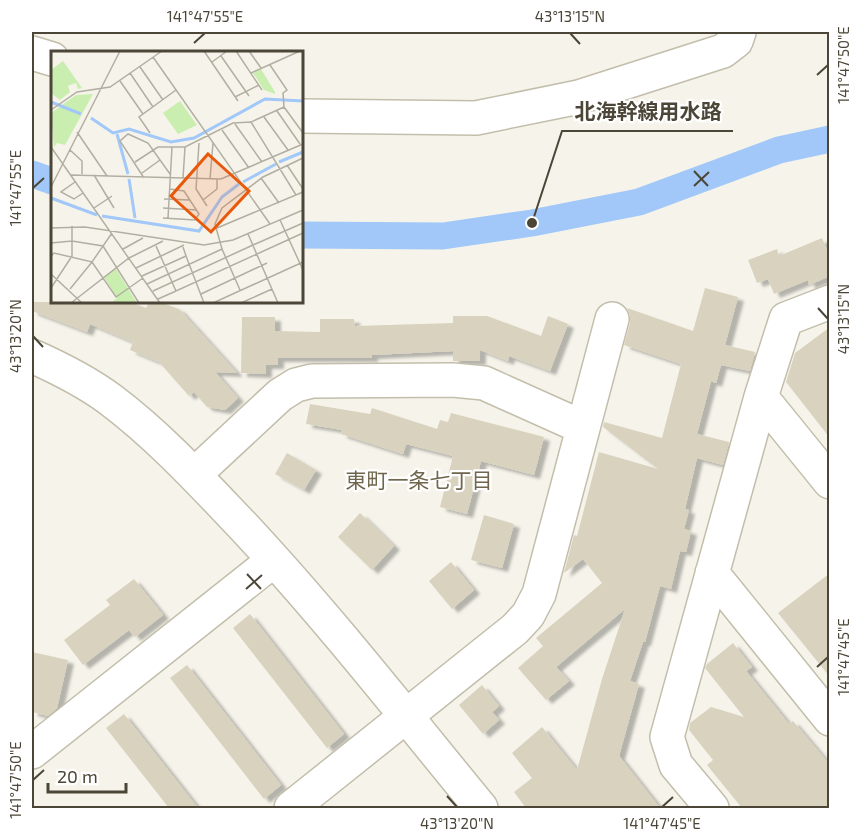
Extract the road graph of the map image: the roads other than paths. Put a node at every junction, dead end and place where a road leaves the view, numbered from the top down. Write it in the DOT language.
graph roads {
  1 [pos="739,32"];
  2 [pos="32,53"];
  3 [pos="51,59"];
  4 [pos="303,116"];
  5 [pos="830,302"];
  6 [pos="612,319"];
  7 [pos="32,356"];
  8 [pos="761,397"];
  9 [pos="582,427"];
  10 [pos="194,474"];
  11 [pos="830,482"];
  12 [pos="274,560"];
  13 [pos="712,573"];
  14 [pos="407,717"];
  15 [pos="830,719"];
  16 [pos="32,752"];
  17 [pos="291,808"];
  18 [pos="481,808"];
  19 [pos="712,808"];
  1 -- 4 [label="street"];
  2 -- 3 [label="street"];
  5 -- 8 [label="street"];
  6 -- 9 [label="street"];
  7 -- 10 [label="street"];
  8 -- 11 [label="street"];
  8 -- 13 [label="street"];
  9 -- 10 [label="street"];
  9 -- 14 [label="street"];
  10 -- 12 [label="street"];
  12 -- 14 [label="street"];
  12 -- 16 [label="street"];
  13 -- 15 [label="street"];
  13 -- 19 [label="street"];
  14 -- 17 [label="street"];
  14 -- 18 [label="street"];
}
